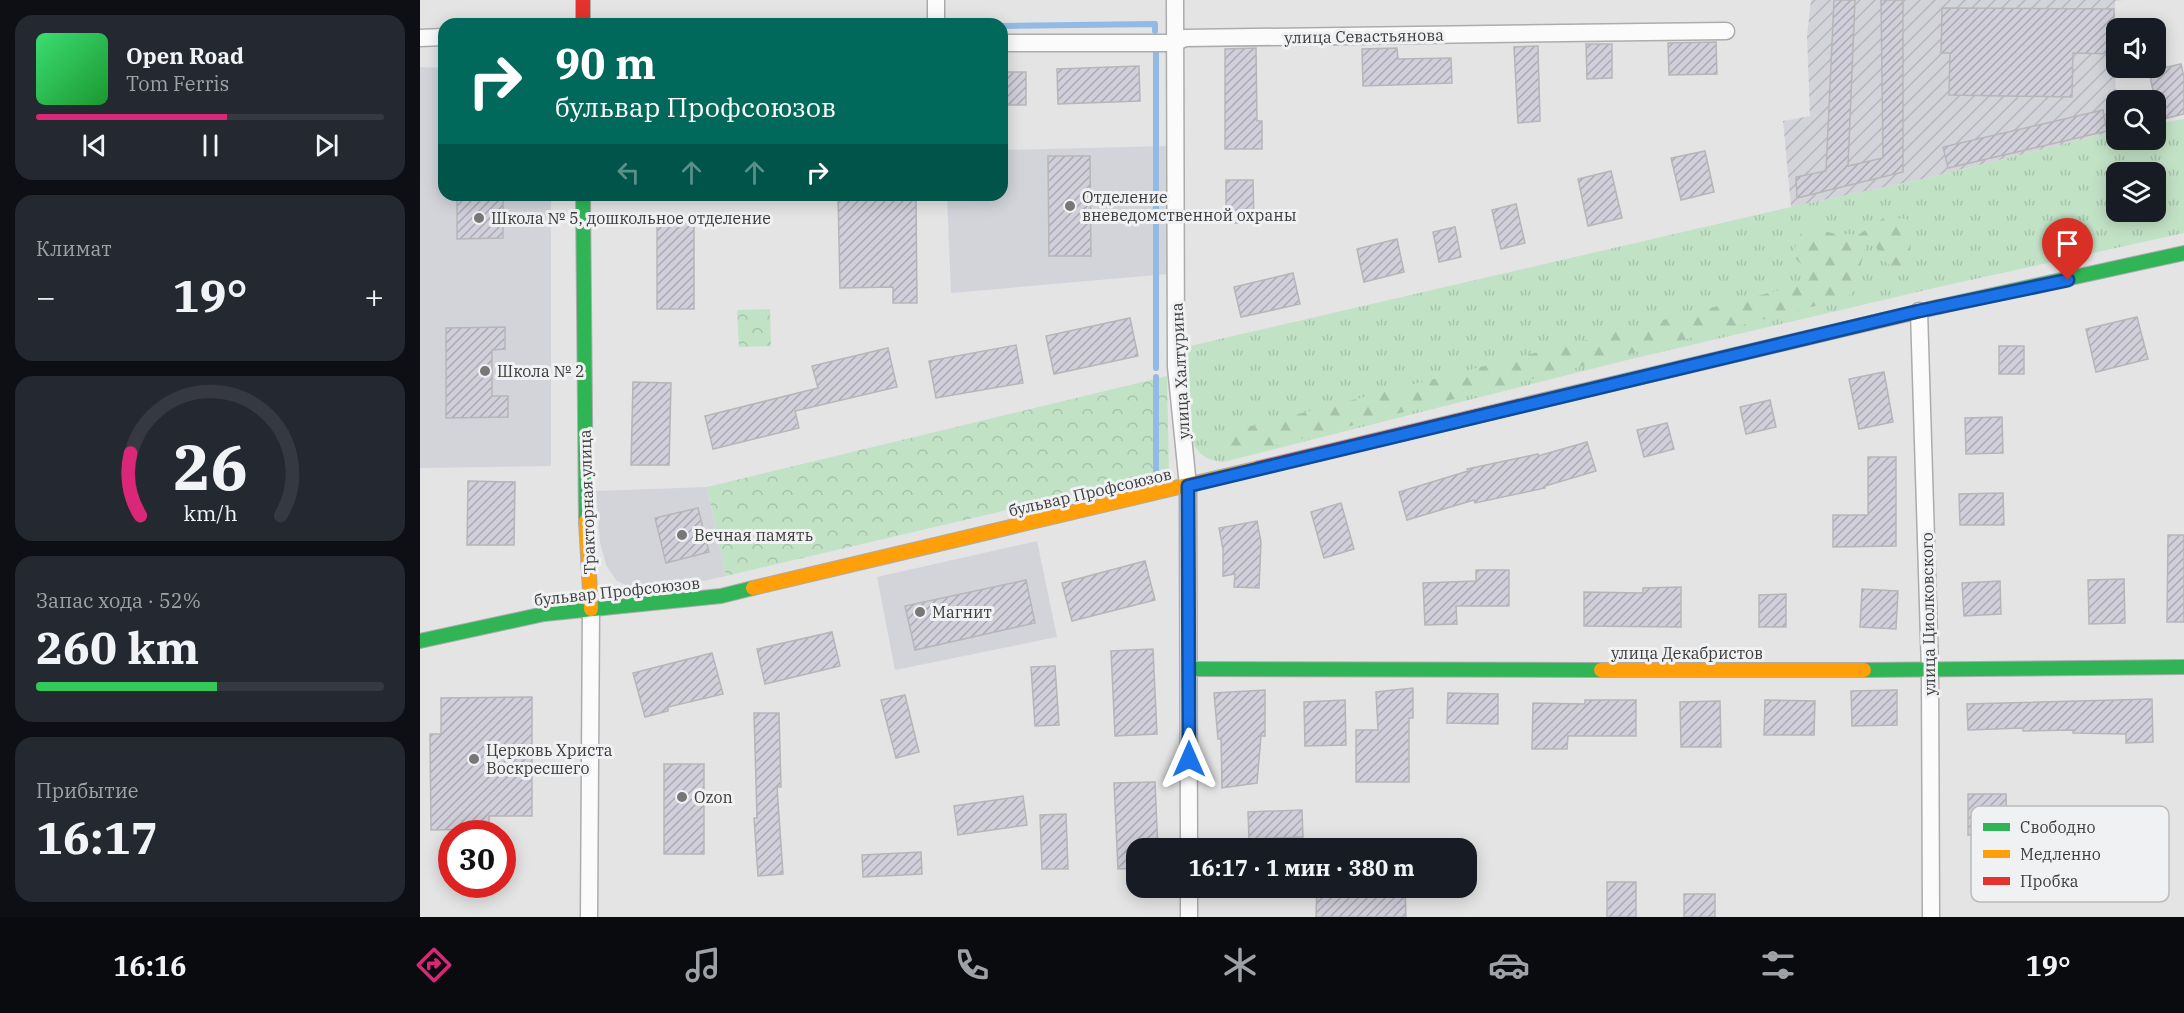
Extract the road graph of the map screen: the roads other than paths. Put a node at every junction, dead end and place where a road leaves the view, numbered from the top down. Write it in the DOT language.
graph roads {
  1 [pos="583,0"];
  2 [pos="936,0"];
  3 [pos="1175,0"];
  4 [pos="583,18"];
  5 [pos="936,18"];
  6 [pos="1726,32"];
  7 [pos="438,37"];
  8 [pos="420,38"];
  9 [pos="1008,43"];
  10 [pos="1174,43"];
  11 [pos="583,201"];
  12 [pos="2184,253"];
  13 [pos="1919,311"];
  14 [pos="1188,486"];
  15 [pos="591,609"];
  16 [pos="420,641"];
  17 [pos="2184,667"];
  18 [pos="1190,669"];
  19 [pos="1930,670"];
  20 [pos="1189,838"];
  21 [pos="1189,898"];
  22 [pos="589,917"];
  23 [pos="1189,917"];
  24 [pos="1931,917"];
  1 -- 4 [label="main road"];
  2 -- 5 [label="street"];
  3 -- 10 [label="street, улица Халтурина"];
  6 -- 10 [label="street, улица Севастьянова"];
  7 -- 8 [label="street"];
  9 -- 10 [label="street, улица Севастьянова"];
  10 -- 14 [label="street, улица Халтурина"];
  11 -- 15 [label="main road, Тракторная улица"];
  12 -- 13 [label="main road, бульвар Профсоюзов"];
  13 -- 14 [label="main road, бульвар Профсоюзов"];
  13 -- 19 [label="street, улица Циолковского"];
  14 -- 15 [label="main road, бульвар Профсоюзов"];
  14 -- 18 [label="street, улица Халтурина"];
  15 -- 16 [label="main road, бульвар Профсоюзов"];
  15 -- 22 [label="street, Тракторная улица"];
  17 -- 19 [label="main road, улица Декабристов"];
  18 -- 19 [label="main road, улица Декабристов"];
  18 -- 20 [label="street, улица Халтурина"];
  19 -- 24 [label="street, улица Циолковского"];
  21 -- 23 [label="street"];
}
